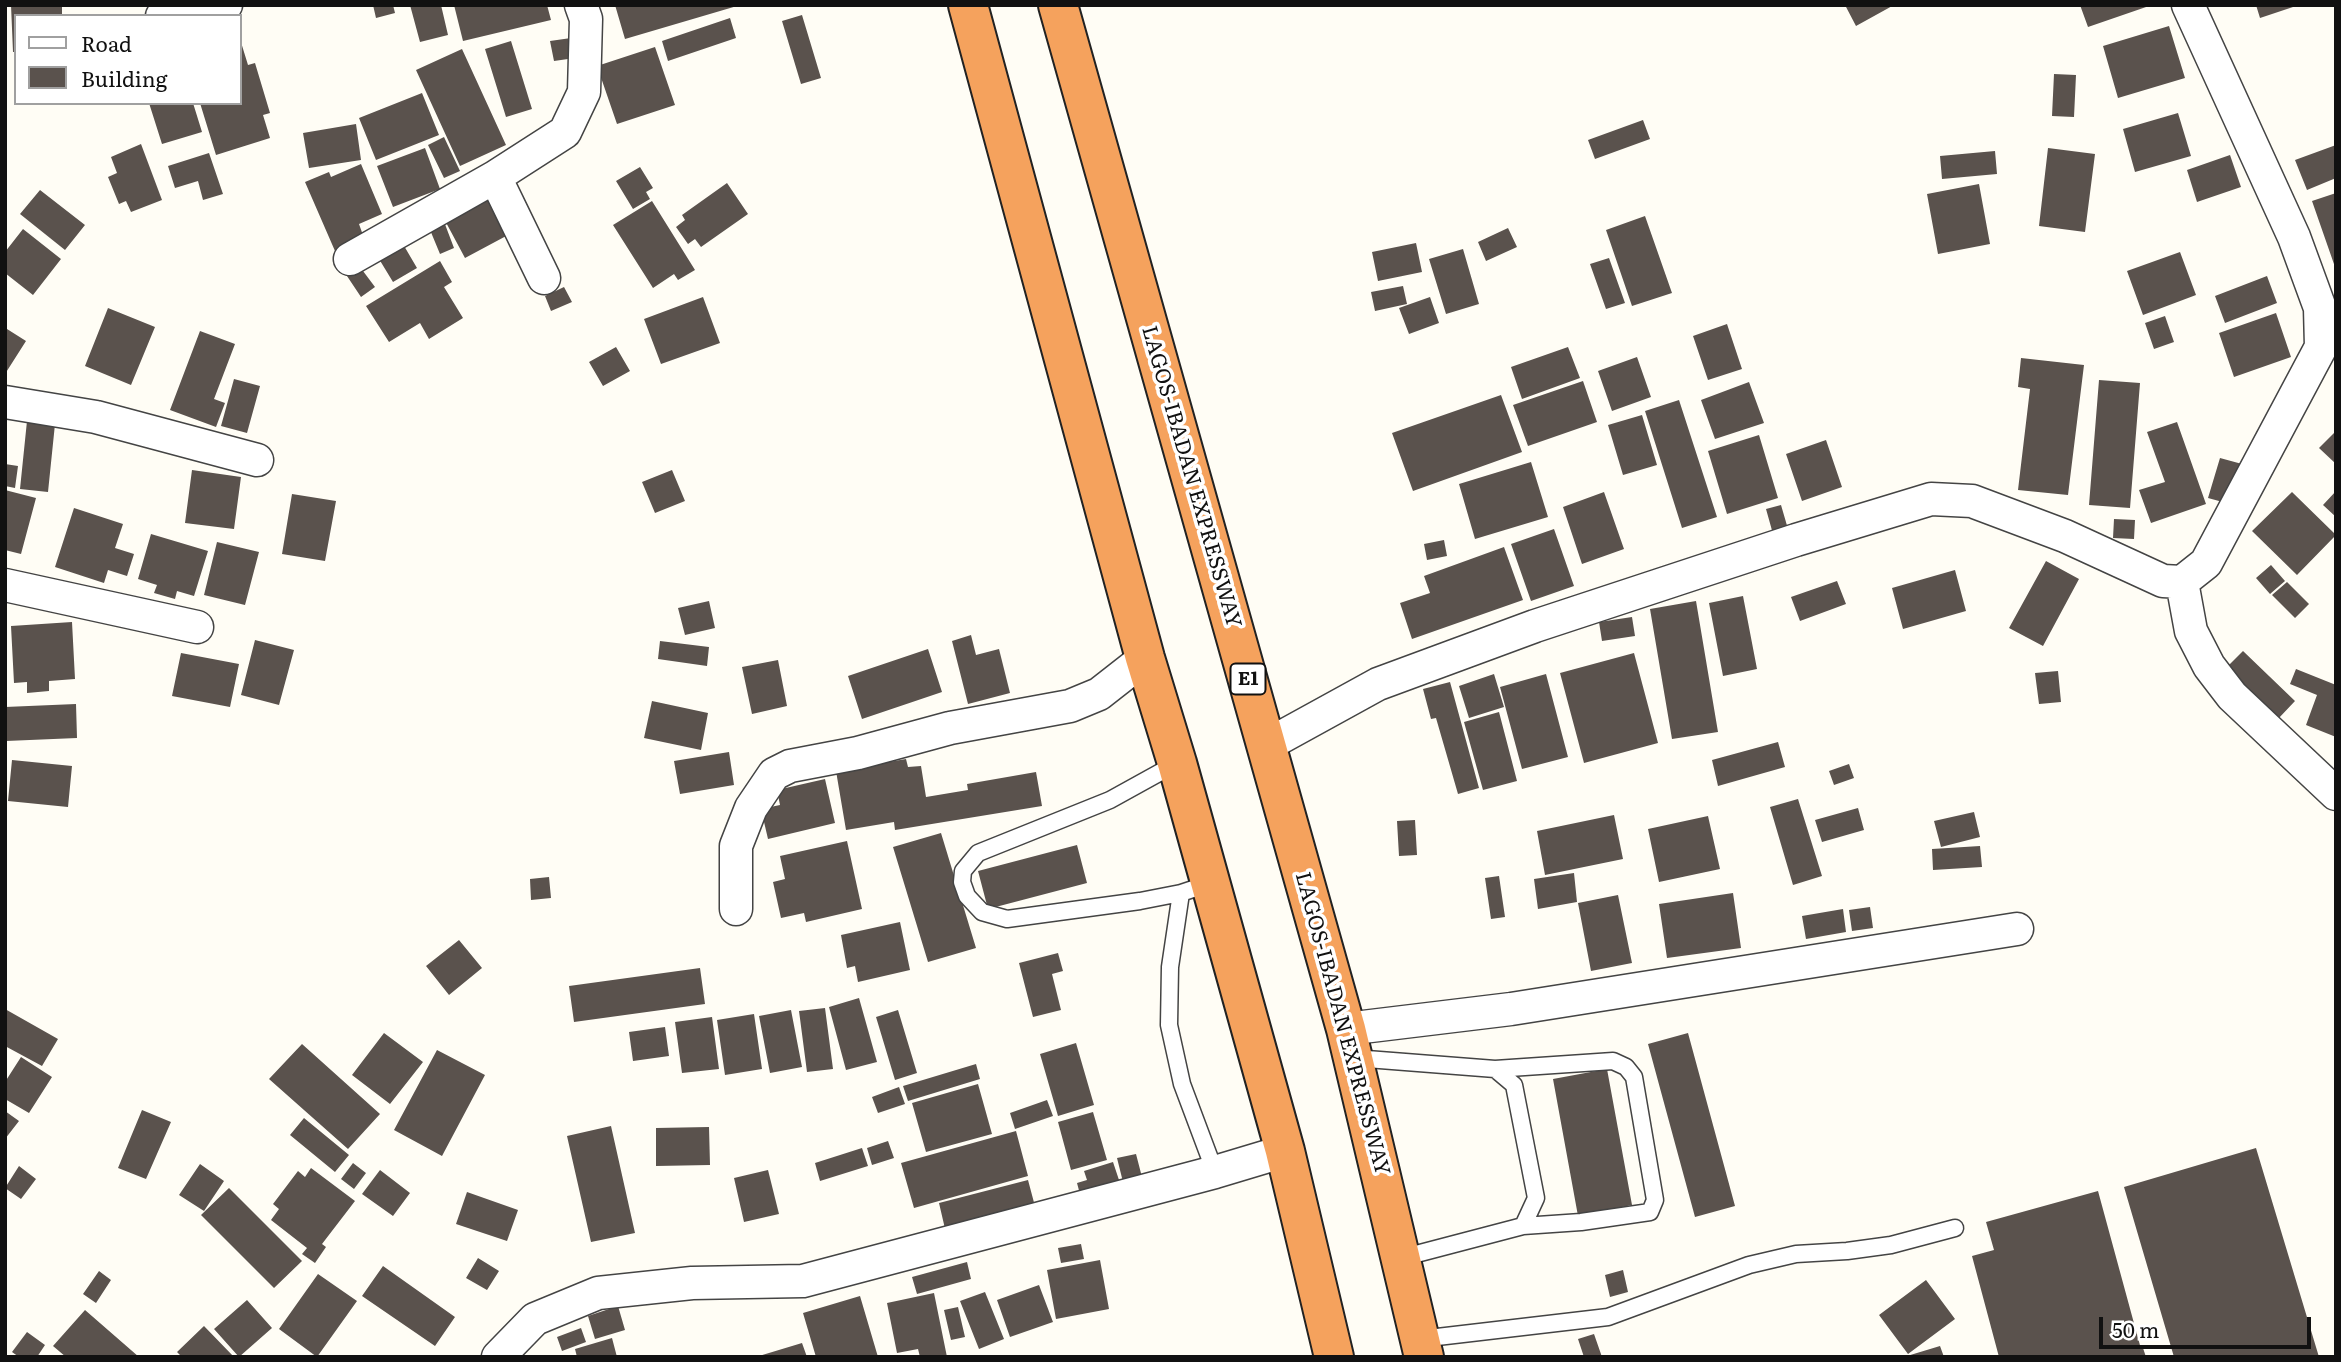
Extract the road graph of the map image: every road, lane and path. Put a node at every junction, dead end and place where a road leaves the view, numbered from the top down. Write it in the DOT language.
graph roads {
  1 [pos="226,5"];
  2 [pos="581,5"];
  3 [pos="968,5"];
  4 [pos="1058,5"];
  5 [pos="2188,5"];
  6 [pos="174,14"];
  7 [pos="495,177"];
  8 [pos="350,258"];
  9 [pos="544,278"];
  10 [pos="2328,302"];
  11 [pos="5,402"];
  12 [pos="257,460"];
  13 [pos="2182,582"];
  14 [pos="5,585"];
  15 [pos="197,626"];
  16 [pos="1145,658"];
  17 [pos="1267,745"];
  18 [pos="1177,764"];
  19 [pos="2336,794"];
  20 [pos="1196,888"];
  21 [pos="736,909"];
  22 [pos="2017,929"];
  23 [pos="1350,1044"];
  24 [pos="1495,1069"];
  25 [pos="1285,1151"];
  26 [pos="1215,1172"];
  27 [pos="1523,1226"];
  28 [pos="1955,1228"];
  29 [pos="1401,1258"];
  30 [pos="1422,1348"];
  31 [pos="498,1357"];
  32 [pos="1334,1357"];
  1 -- 6 [label="street"];
  2 -- 7 [label="street"];
  3 -- 16 [label="highway"];
  4 -- 17 [label="highway, LAGOS-IBADAN EXPRESSWAY / E1"];
  5 -- 10 [label="street"];
  7 -- 8 [label="street"];
  7 -- 9 [label="street"];
  10 -- 13 [label="street"];
  11 -- 12 [label="street"];
  13 -- 17 [label="street"];
  13 -- 19 [label="street"];
  14 -- 15 [label="street"];
  16 -- 18 [label="highway"];
  16 -- 21 [label="street"];
  17 -- 23 [label="highway, LAGOS-IBADAN EXPRESSWAY / E1"];
  18 -- 20 [label="highway"];
  18 -- 20 [label="lane"];
  20 -- 25 [label="highway"];
  20 -- 26 [label="lane"];
  22 -- 23 [label="street"];
  23 -- 24 [label="lane"];
  23 -- 29 [label="highway, LAGOS-IBADAN EXPRESSWAY / E1"];
  24 -- 27 [label="lane"];
  24 -- 27 [label="lane"];
  25 -- 26 [label="street"];
  25 -- 32 [label="highway"];
  26 -- 31 [label="street"];
  27 -- 29 [label="lane"];
  28 -- 30 [label="lane"];
  29 -- 30 [label="highway, LAGOS-IBADAN EXPRESSWAY / E1"];
}
